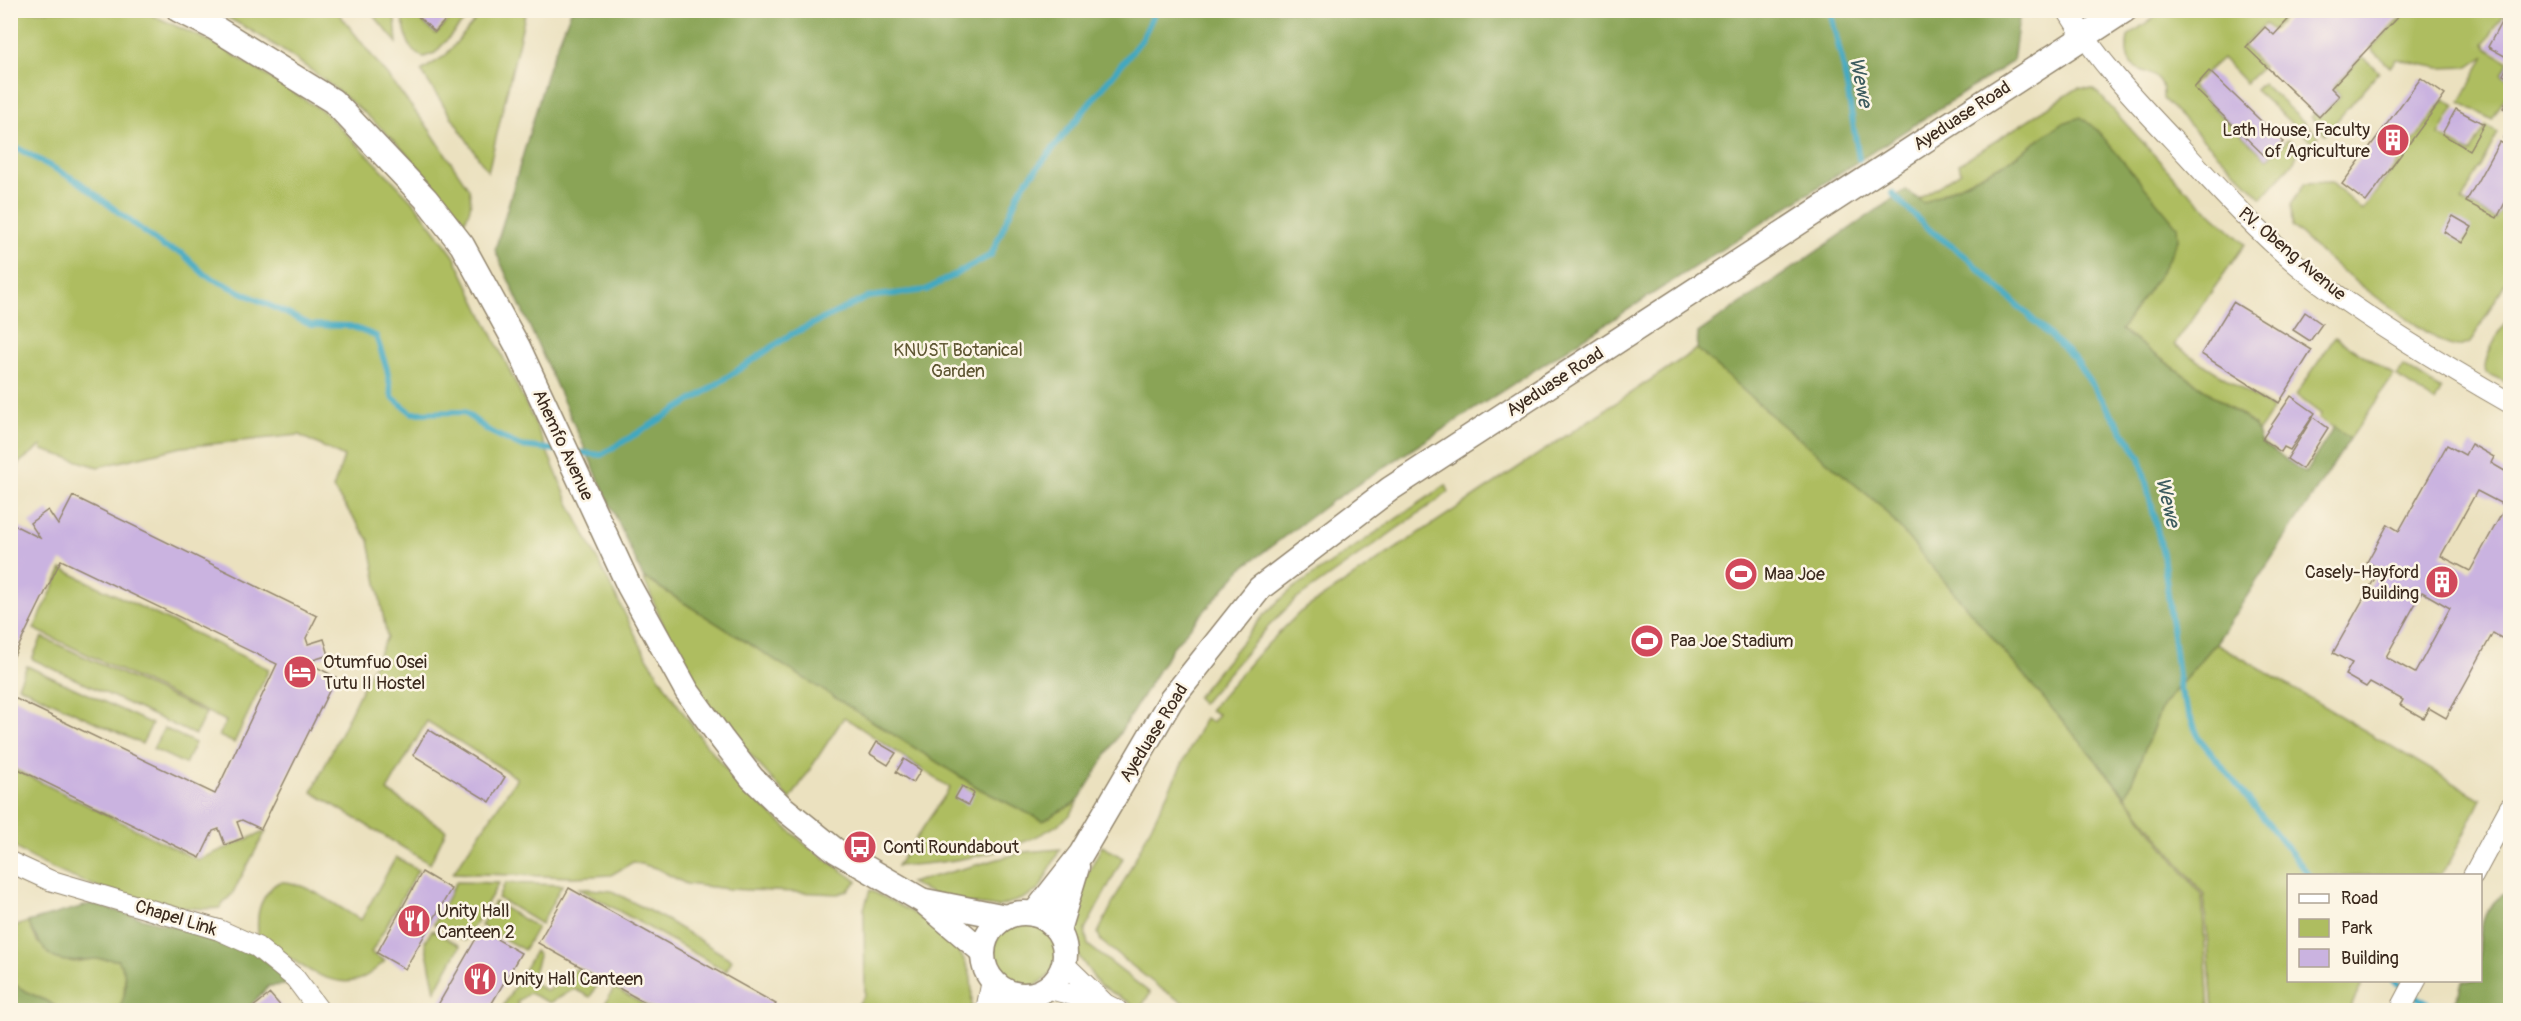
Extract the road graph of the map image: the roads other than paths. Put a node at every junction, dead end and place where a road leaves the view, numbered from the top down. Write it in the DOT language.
graph roads {
  1 [pos="179,10"];
  2 [pos="2067,10"];
  3 [pos="2125,10"];
  4 [pos="2083,37"];
  5 [pos="2511,403"];
  6 [pos="2511,807"];
  7 [pos="1081,854"];
  8 [pos="10,862"];
  9 [pos="2474,874"];
  10 [pos="923,901"];
  11 [pos="1034,914"];
  12 [pos="1006,917"];
  13 [pos="1058,930"];
  14 [pos="983,952"];
  15 [pos="1064,963"];
  16 [pos="992,981"];
  17 [pos="2415,982"];
  18 [pos="1047,988"];
  19 [pos="1010,1003"];
  20 [pos="1111,1007"];
  21 [pos="319,1011"];
  22 [pos="986,1011"];
  23 [pos="2400,1011"];
  1 -- 10 [label="street, Ahemfo Avenue"];
  2 -- 4 [label="street, P.V. Obeng Avenue"];
  3 -- 4 [label="street, Ayeduase Road"];
  4 -- 5 [label="street, P.V. Obeng Avenue"];
  4 -- 7 [label="street, Ayeduase Road"];
  6 -- 9 [label="street"];
  7 -- 11 [label="street, Ayeduase Road"];
  7 -- 13 [label="street, Ayeduase Road"];
  8 -- 21 [label="street, Chapel Link"];
  10 -- 12 [label="street, Ahemfo Avenue"];
  10 -- 14 [label="street, Ahemfo Avenue"];
  11 -- 12 [label="street"];
  11 -- 13 [label="street"];
  12 -- 14 [label="street"];
  13 -- 15 [label="street"];
  14 -- 16 [label="street"];
  15 -- 18 [label="street"];
  15 -- 20 [label="street"];
  16 -- 19 [label="street"];
  16 -- 22 [label="street"];
  17 -- 23 [label="street"];
  18 -- 19 [label="street"];
  18 -- 20 [label="street"];
}
